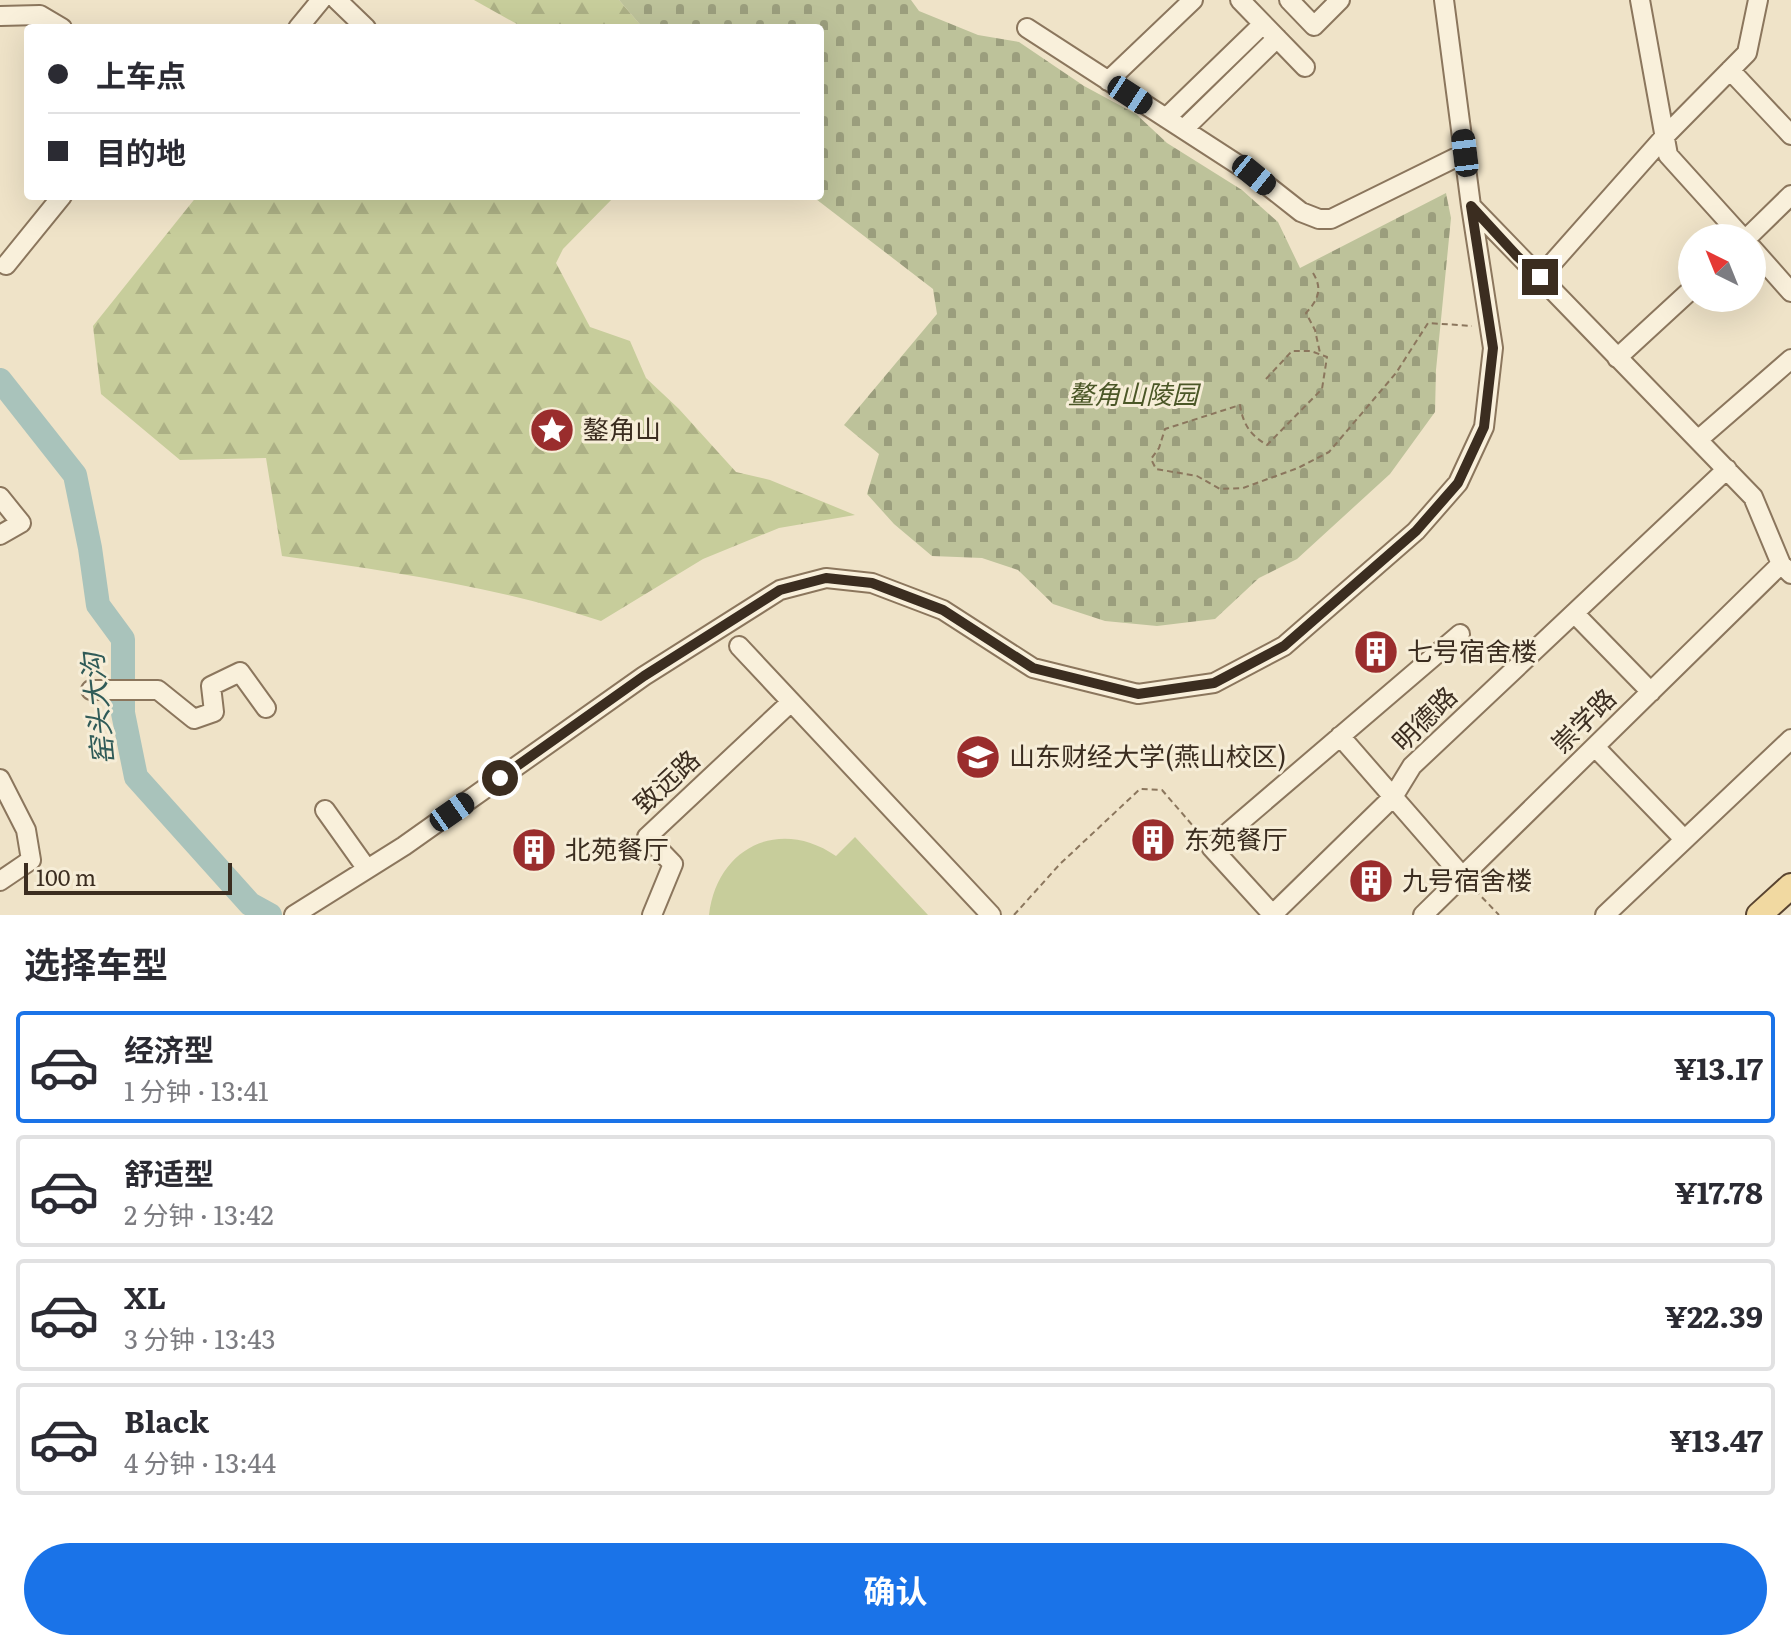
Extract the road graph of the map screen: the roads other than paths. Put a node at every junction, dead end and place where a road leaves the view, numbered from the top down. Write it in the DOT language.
graph roads {
  1 [pos="321,0"];
  2 [pos="337,0"];
  3 [pos="1193,0"];
  4 [pos="1240,0"];
  5 [pos="1289,0"];
  6 [pos="1340,0"];
  7 [pos="1444,0"];
  8 [pos="1640,0"];
  9 [pos="1758,0"];
  10 [pos="0,16"];
  11 [pos="55,24"];
  12 [pos="301,24"];
  13 [pos="362,24"];
  14 [pos="1027,28"];
  15 [pos="1270,31"];
  16 [pos="1305,67"];
  17 [pos="1730,70"];
  18 [pos="1108,81"];
  19 [pos="1166,118"];
  20 [pos="1184,129"];
  21 [pos="1791,135"];
  22 [pos="1665,136"];
  23 [pos="1465,153"];
  24 [pos="1791,195"];
  25 [pos="59,200"];
  26 [pos="1471,206"];
  27 [pos="1732,224"];
  28 [pos="1760,224"];
  29 [pos="1766,264"];
  30 [pos="6,265"];
  31 [pos="1540,277"];
  32 [pos="1791,292"];
  33 [pos="1678,302"];
  34 [pos="1617,358"];
  35 [pos="1791,359"];
  36 [pos="1699,439"];
  37 [pos="1727,469"];
  38 [pos="0,497"];
  39 [pos="0,535"];
  40 [pos="1786,569"];
  41 [pos="1582,608"];
  42 [pos="1460,634"];
  43 [pos="739,646"];
  44 [pos="91,690"];
  45 [pos="1651,692"];
  46 [pos="791,702"];
  47 [pos="266,708"];
  48 [pos="1340,736"];
  49 [pos="1791,739"];
  50 [pos="1595,747"];
  51 [pos="0,779"];
  52 [pos="1393,797"];
  53 [pos="325,810"];
  54 [pos="1684,839"];
  55 [pos="367,869"];
  56 [pos="1463,877"];
  57 [pos="0,881"];
  58 [pos="1791,886"];
  59 [pos="1768,912"];
  60 [pos="294,915"];
  61 [pos="652,915"];
  62 [pos="991,915"];
  63 [pos="1272,915"];
  64 [pos="1423,915"];
  65 [pos="1605,915"];
  1 -- 12 [label="street"];
  2 -- 13 [label="street"];
  3 -- 18 [label="street"];
  4 -- 15 [label="street"];
  5 -- 6 [label="street"];
  7 -- 23 [label="street"];
  8 -- 22 [label="street"];
  9 -- 17 [label="street"];
  10 -- 11 [label="street"];
  14 -- 18 [label="street"];
  15 -- 16 [label="street"];
  15 -- 19 [label="street"];
  15 -- 20 [label="street"];
  17 -- 21 [label="street"];
  17 -- 22 [label="street"];
  18 -- 19 [label="street"];
  19 -- 20 [label="street"];
  20 -- 23 [label="street"];
  22 -- 27 [label="street"];
  22 -- 31 [label="street"];
  23 -- 26 [label="street"];
  24 -- 28 [label="street"];
  25 -- 30 [label="street"];
  26 -- 31 [label="street"];
  26 -- 55 [label="street"];
  29 -- 32 [label="street"];
  31 -- 34 [label="street"];
  33 -- 34 [label="street"];
  34 -- 36 [label="street"];
  35 -- 36 [label="street"];
  36 -- 37 [label="street"];
  37 -- 40 [label="street"];
  37 -- 41 [label="street, 明德路"];
  38 -- 39 [label="street"];
  40 -- 45 [label="street, 崇学路"];
  41 -- 45 [label="street"];
  41 -- 52 [label="street, 明德路"];
  42 -- 48 [label="street"];
  43 -- 46 [label="street"];
  44 -- 47 [label="street"];
  45 -- 50 [label="street, 崇学路"];
  46 -- 61 [label="street, 致远路"];
  46 -- 62 [label="street"];
  48 -- 52 [label="street"];
  48 -- 63 [label="street"];
  49 -- 54 [label="street"];
  50 -- 54 [label="street"];
  50 -- 56 [label="street, 崇学路"];
  51 -- 57 [label="street"];
  52 -- 56 [label="street"];
  52 -- 63 [label="street, 明德路"];
  53 -- 55 [label="street"];
  54 -- 65 [label="street"];
  55 -- 60 [label="street"];
  56 -- 64 [label="street, 崇学路"];
  58 -- 59 [label="main road"];
}
